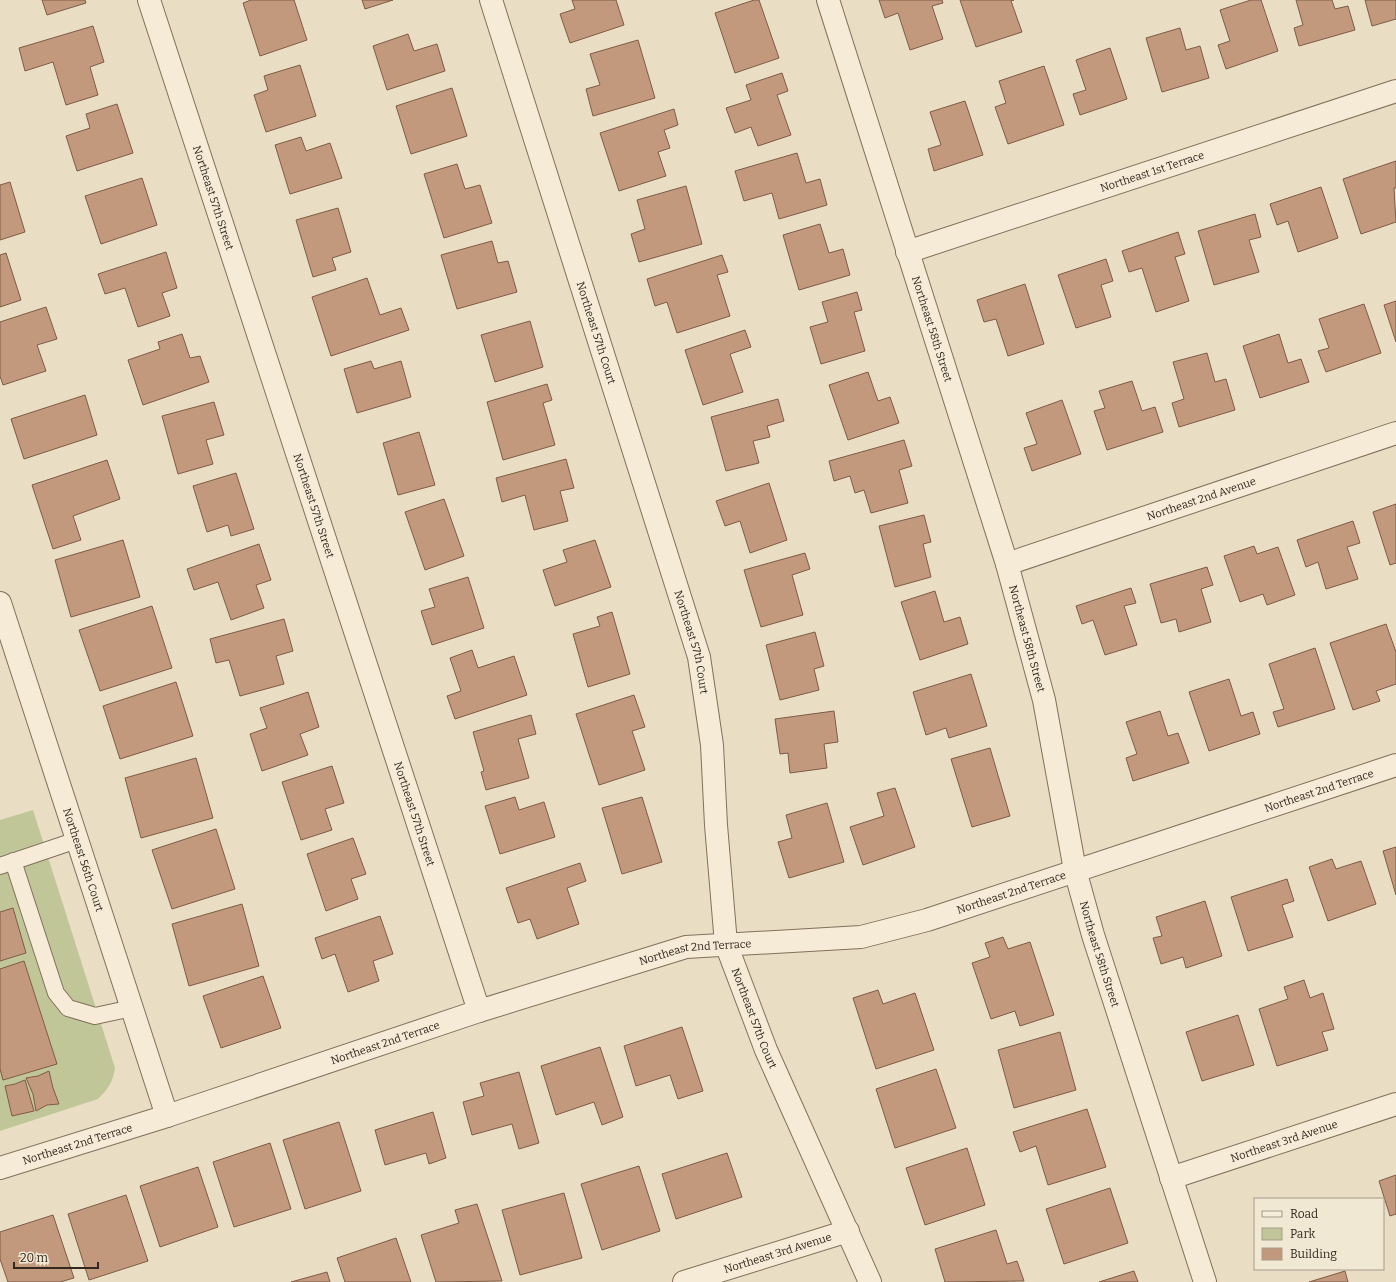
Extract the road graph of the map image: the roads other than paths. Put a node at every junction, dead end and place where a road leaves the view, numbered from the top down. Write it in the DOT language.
graph roads {
  1 [pos="149,0"];
  2 [pos="491,0"];
  3 [pos="828,0"];
  4 [pos="1396,91"];
  5 [pos="907,252"];
  6 [pos="1396,433"];
  7 [pos="1007,564"];
  8 [pos="0,604"];
  9 [pos="1396,765"];
  10 [pos="77,840"];
  11 [pos="7,864"];
  12 [pos="1075,870"];
  13 [pos="726,944"];
  14 [pos="132,1008"];
  15 [pos="479,1011"];
  16 [pos="1396,1104"];
  17 [pos="167,1116"];
  18 [pos="0,1168"];
  19 [pos="1171,1178"];
  20 [pos="848,1231"];
  21 [pos="684,1282"];
  22 [pos="870,1282"];
  23 [pos="1205,1282"];
  1 -- 15 [label="street, Northeast 57th Street"];
  2 -- 13 [label="street, Northeast 57th Court"];
  3 -- 5 [label="street, Northeast 58th Street"];
  4 -- 5 [label="street, Northeast 1st Terrace"];
  5 -- 7 [label="street, Northeast 58th Street"];
  6 -- 7 [label="street, Northeast 2nd Avenue"];
  7 -- 12 [label="street, Northeast 58th Street"];
  8 -- 10 [label="street, Northeast 56th Court"];
  9 -- 12 [label="street, Northeast 2nd Terrace"];
  10 -- 11 [label="lane"];
  10 -- 14 [label="street, Northeast 56th Court"];
  11 -- 14 [label="lane"];
  12 -- 13 [label="street, Northeast 2nd Terrace"];
  12 -- 19 [label="street, Northeast 58th Street"];
  13 -- 15 [label="street, Northeast 2nd Terrace"];
  13 -- 20 [label="street, Northeast 57th Court"];
  14 -- 17 [label="street, Northeast 56th Court"];
  15 -- 17 [label="street, Northeast 2nd Terrace"];
  16 -- 19 [label="street, Northeast 3rd Avenue"];
  17 -- 18 [label="street, Northeast 2nd Terrace"];
  19 -- 23 [label="street, Northeast 58th Street"];
  20 -- 21 [label="street, Northeast 3rd Avenue"];
  20 -- 22 [label="street, Northeast 57th Court"];
}
